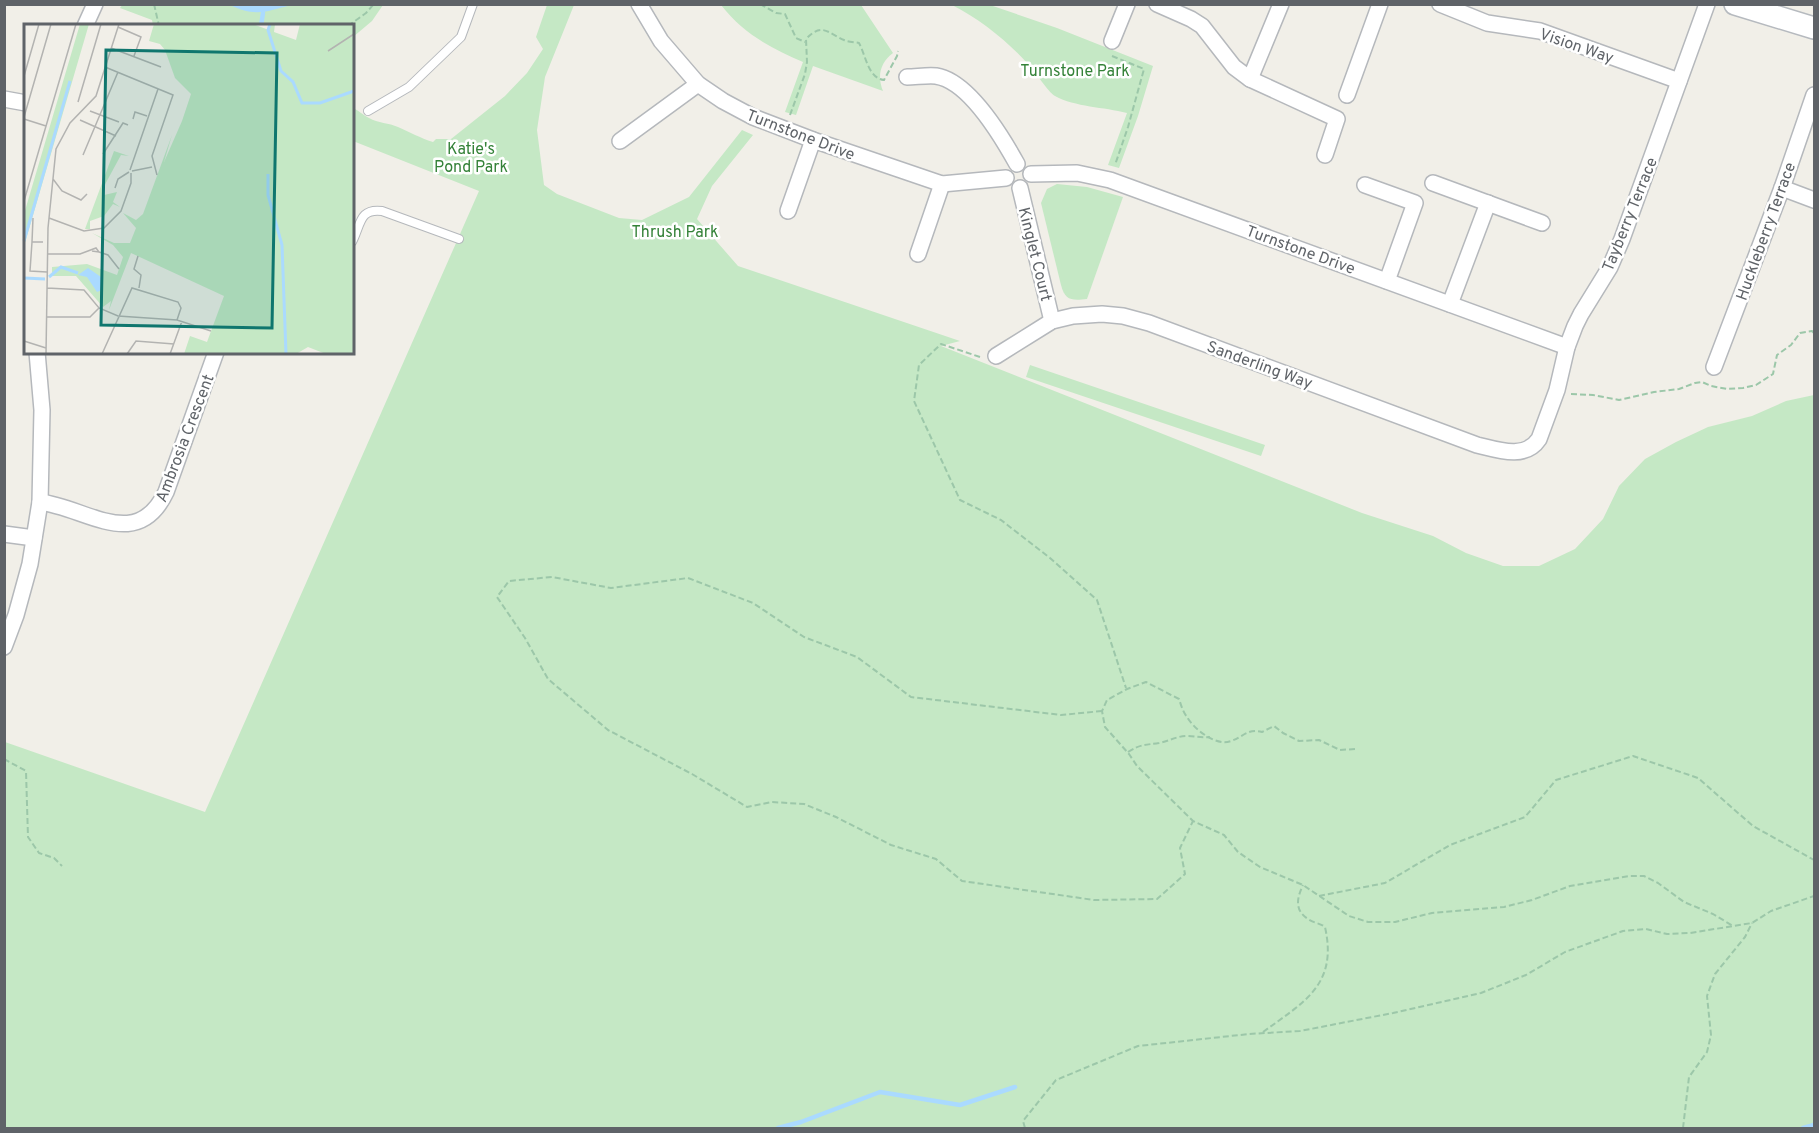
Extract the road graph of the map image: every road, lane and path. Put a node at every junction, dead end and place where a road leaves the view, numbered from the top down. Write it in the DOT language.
graph roads {
  1 [pos="95,4"];
  2 [pos="154,4"];
  3 [pos="374,4"];
  4 [pos="473,4"];
  5 [pos="639,4"];
  6 [pos="760,4"];
  7 [pos="1127,4"];
  8 [pos="1157,4"];
  9 [pos="1281,4"];
  10 [pos="1380,4"];
  11 [pos="1440,4"];
  12 [pos="1707,4"];
  13 [pos="1735,4"];
  14 [pos="86,24"];
  15 [pos="159,24"];
  16 [pos="351,24"];
  17 [pos="1815,28"];
  18 [pos="1112,41"];
  19 [pos="806,42"];
  20 [pos="898,51"];
  21 [pos="1118,59"];
  22 [pos="907,77"];
  23 [pos="1250,78"];
  24 [pos="1679,81"];
  25 [pos="698,84"];
  26 [pos="1347,95"];
  27 [pos="1815,95"];
  28 [pos="4,99"];
  29 [pos="24,103"];
  30 [pos="368,111"];
  31 [pos="790,115"];
  32 [pos="813,140"];
  33 [pos="620,141"];
  34 [pos="1325,155"];
  35 [pos="1017,164"];
  36 [pos="1115,165"];
  37 [pos="1031,174"];
  38 [pos="1006,178"];
  39 [pos="1432,183"];
  40 [pos="942,184"];
  41 [pos="1365,185"];
  42 [pos="1020,188"];
  43 [pos="1782,188"];
  44 [pos="1815,200"];
  45 [pos="1488,203"];
  46 [pos="788,211"];
  47 [pos="1542,223"];
  48 [pos="354,237"];
  49 [pos="459,239"];
  50 [pos="918,254"];
  51 [pos="1387,281"];
  52 [pos="1450,304"];
  53 [pos="1052,321"];
  54 [pos="1815,333"];
  55 [pos="1568,347"];
  56 [pos="37,354"];
  57 [pos="215,354"];
  58 [pos="988,357"];
  59 [pos="1714,367"];
  60 [pos="1569,393"];
  61 [pos="1527,450"];
  62 [pos="40,502"];
  63 [pos="4,534"];
  64 [pos="34,538"];
  65 [pos="4,647"];
  66 [pos="1127,689"];
  67 [pos="1102,711"];
  68 [pos="1210,737"];
  69 [pos="1355,749"];
  70 [pos="1128,752"];
  71 [pos="4,759"];
  72 [pos="1193,821"];
  73 [pos="1815,860"];
  74 [pos="62,866"];
  75 [pos="1304,885"];
  76 [pos="1319,896"];
  77 [pos="1815,896"];
  78 [pos="1752,923"];
  79 [pos="1733,926"];
  80 [pos="1261,1033"];
  81 [pos="1025,1128"];
  82 [pos="1683,1128"];
  1 -- 14 [label="street"];
  2 -- 15 [label="path"];
  3 -- 16 [label="path"];
  4 -- 30 [label="lane"];
  5 -- 25 [label="street, Turnstone Drive"];
  6 -- 19 [label="path"];
  7 -- 18 [label="street"];
  8 -- 23 [label="street"];
  9 -- 23 [label="street"];
  10 -- 26 [label="street"];
  11 -- 24 [label="street, Vision Way"];
  12 -- 24 [label="street, Tayberry Terrace"];
  13 -- 17 [label="main road"];
  19 -- 20 [label="path"];
  19 -- 31 [label="path"];
  21 -- 36 [label="path"];
  22 -- 35 [label="street"];
  23 -- 34 [label="street"];
  24 -- 55 [label="street, Tayberry Terrace"];
  25 -- 32 [label="street, Turnstone Drive"];
  25 -- 33 [label="street"];
  27 -- 43 [label="street, Huckleberry Terrace"];
  28 -- 29 [label="street"];
  32 -- 40 [label="street, Turnstone Drive"];
  32 -- 46 [label="street"];
  35 -- 37 [label="street"];
  35 -- 38 [label="street"];
  37 -- 42 [label="street"];
  37 -- 51 [label="street, Turnstone Drive"];
  38 -- 40 [label="street, Turnstone Drive"];
  38 -- 42 [label="street"];
  39 -- 45 [label="street"];
  40 -- 50 [label="street"];
  41 -- 51 [label="street"];
  42 -- 53 [label="street, Kinglet Court"];
  43 -- 44 [label="street"];
  43 -- 59 [label="street, Huckleberry Terrace"];
  45 -- 47 [label="street"];
  45 -- 52 [label="street"];
  48 -- 49 [label="lane"];
  51 -- 52 [label="street, Turnstone Drive"];
  52 -- 55 [label="street, Turnstone Drive"];
  53 -- 58 [label="street, Sanderling Way"];
  53 -- 61 [label="street, Sanderling Way"];
  54 -- 60 [label="path"];
  55 -- 61 [label="street, Tayberry Terrace"];
  56 -- 62 [label="street"];
  57 -- 62 [label="street, Ambrosia Crescent"];
  58 -- 66 [label="path"];
  62 -- 64 [label="street"];
  63 -- 64 [label="street"];
  64 -- 65 [label="street"];
  66 -- 67 [label="path"];
  66 -- 68 [label="path"];
  67 -- 70 [label="path"];
  67 -- 72 [label="path"];
  68 -- 69 [label="path"];
  68 -- 70 [label="path"];
  70 -- 72 [label="path"];
  71 -- 74 [label="path"];
  72 -- 75 [label="path"];
  73 -- 76 [label="path"];
  75 -- 76 [label="path"];
  75 -- 80 [label="path"];
  76 -- 79 [label="path"];
  77 -- 78 [label="path"];
  78 -- 79 [label="path"];
  78 -- 82 [label="path"];
  79 -- 80 [label="path"];
  80 -- 81 [label="path"];
}
